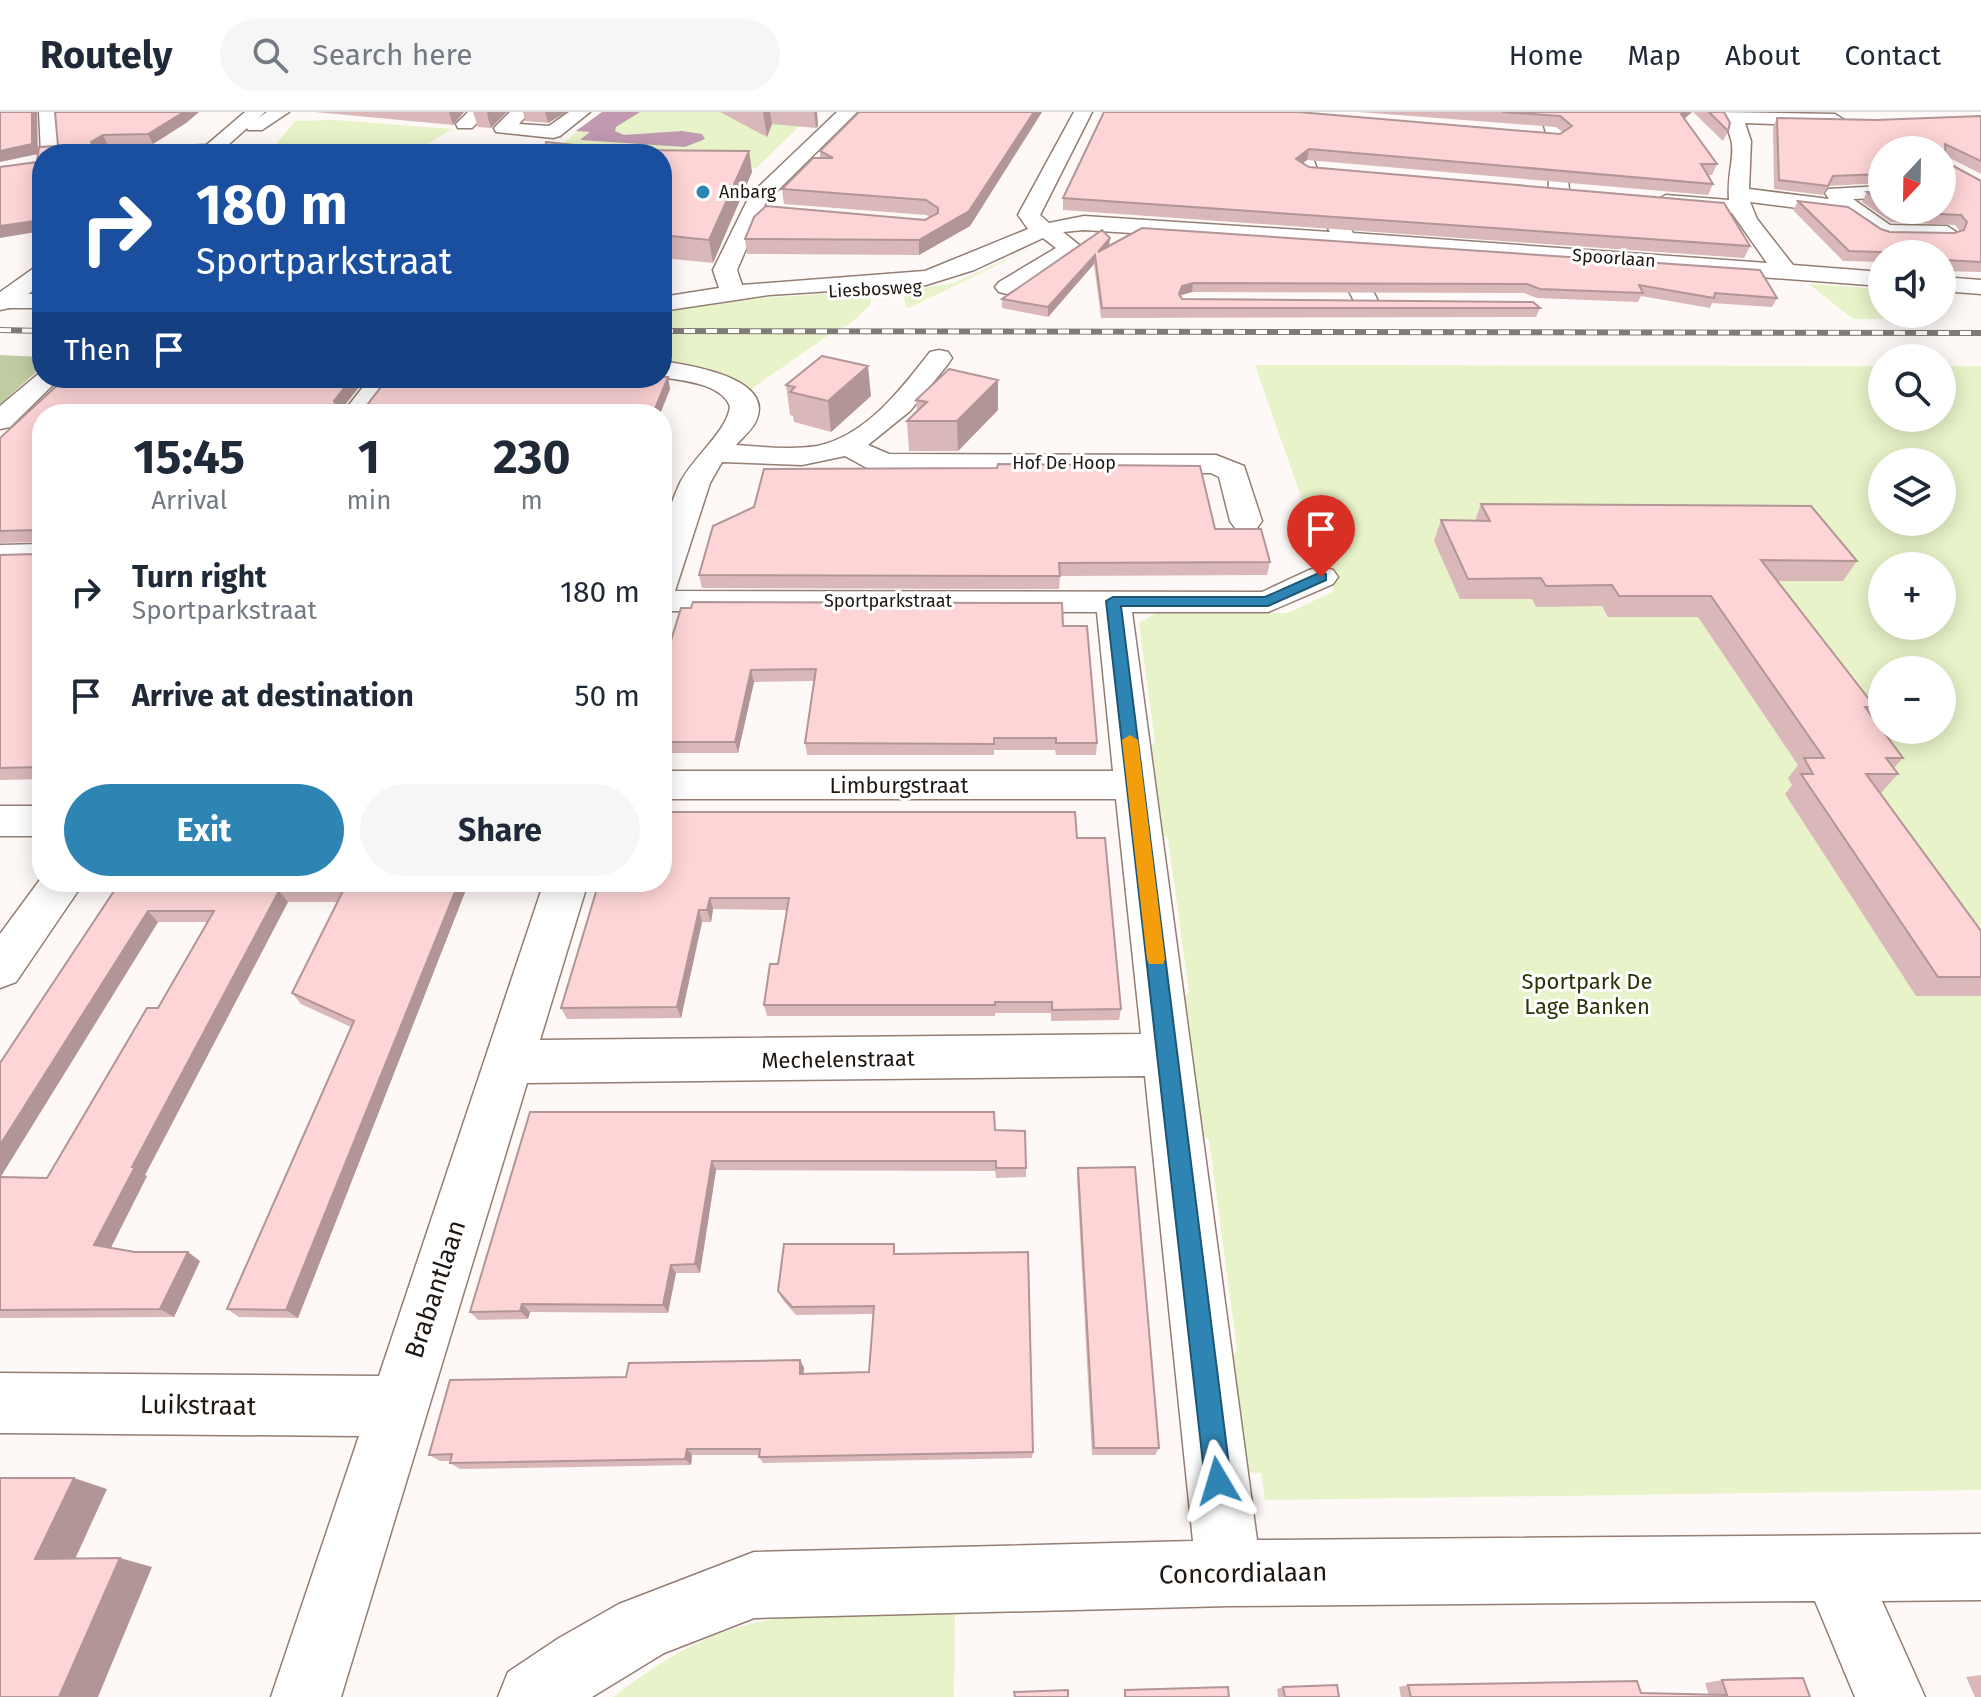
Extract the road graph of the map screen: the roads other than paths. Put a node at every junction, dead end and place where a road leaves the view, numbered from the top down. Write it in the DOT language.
graph roads {
  1 [pos="48,112"];
  2 [pos="280,112"];
  3 [pos="521,112"];
  4 [pos="581,112"];
  5 [pos="848,112"];
  6 [pos="1083,112"];
  7 [pos="1549,112"];
  8 [pos="1293,114"];
  9 [pos="1730,114"];
  10 [pos="251,117"];
  11 [pos="1853,120"];
  12 [pos="50,144"];
  13 [pos="218,144"];
  14 [pos="245,144"];
  15 [pos="1307,169"];
  16 [pos="1339,171"];
  17 [pos="1559,191"];
  18 [pos="1868,192"];
  19 [pos="1649,199"];
  20 [pos="1740,201"];
  21 [pos="1850,208"];
  22 [pos="752,210"];
  23 [pos="781,212"];
  24 [pos="1048,231"];
  25 [pos="1947,233"];
  26 [pos="1345,239"];
  27 [pos="725,270"];
  28 [pos="1786,271"];
  29 [pos="700,273"];
  30 [pos="1868,278"];
  31 [pos="1956,285"];
  32 [pos="1007,287"];
  33 [pos="1981,287"];
  34 [pos="733,294"];
  35 [pos="1335,302"];
  36 [pos="672,303"];
  37 [pos="1367,303"];
  38 [pos="1398,303"];
  39 [pos="21,304"];
  40 [pos="0,327"];
  41 [pos="939,358"];
  42 [pos="672,372"];
  43 [pos="36,388"];
  44 [pos="376,388"];
  45 [pos="364,404"];
  46 [pos="0,421"];
  47 [pos="847,446"];
  48 [pos="714,453"];
  49 [pos="1246,521"];
  50 [pos="672,537"];
  51 [pos="32,554"];
  52 [pos="0,555"];
  53 [pos="1321,577"];
  54 [pos="672,601"];
  55 [pos="1113,601"];
  56 [pos="672,785"];
  57 [pos="1135,785"];
  58 [pos="0,821"];
  59 [pos="32,821"];
  60 [pos="55,892"];
  61 [pos="563,892"];
  62 [pos="0,969"];
  63 [pos="1168,1055"];
  64 [pos="508,1062"];
  65 [pos="0,1403"];
  66 [pos="397,1406"];
  67 [pos="1981,1567"];
  68 [pos="1834,1568"];
  69 [pos="1229,1573"];
  70 [pos="306,1697"];
  71 [pos="533,1697"];
  72 [pos="1890,1697"];
  1 -- 12 [label="street"];
  2 -- 10 [label="street"];
  3 -- 4 [label="street"];
  5 -- 22 [label="street"];
  6 -- 24 [label="street"];
  7 -- 17 [label="street"];
  8 -- 15 [label="street"];
  9 -- 11 [label="street"];
  9 -- 20 [label="street"];
  10 -- 13 [label="street"];
  10 -- 14 [label="street"];
  15 -- 16 [label="street"];
  15 -- 26 [label="street"];
  18 -- 21 [label="street"];
  19 -- 20 [label="street"];
  20 -- 21 [label="street"];
  20 -- 28 [label="street"];
  21 -- 25 [label="street"];
  22 -- 23 [label="street"];
  22 -- 27 [label="street"];
  24 -- 26 [label="street, Spoorlaan"];
  24 -- 32 [label="street"];
  24 -- 34 [label="street, Liesbosweg"];
  26 -- 28 [label="street, Spoorlaan"];
  26 -- 37 [label="street"];
  27 -- 29 [label="street"];
  27 -- 34 [label="street"];
  28 -- 30 [label="street, Spoorlaan"];
  31 -- 33 [label="street"];
  34 -- 36 [label="street, Liesbosweg"];
  35 -- 37 [label="street"];
  37 -- 38 [label="street"];
  39 -- 40 [label="street"];
  41 -- 47 [label="street"];
  42 -- 48 [label="street"];
  43 -- 46 [label="street"];
  44 -- 45 [label="street"];
  47 -- 48 [label="street"];
  47 -- 49 [label="street, Hof De Hoop"];
  48 -- 50 [label="street"];
  51 -- 52 [label="street"];
  53 -- 55 [label="street, Sportparkstraat"];
  54 -- 55 [label="street, Sportparkstraat"];
  55 -- 57 [label="street"];
  56 -- 57 [label="street, Limburgstraat"];
  57 -- 63 [label="street"];
  58 -- 59 [label="street"];
  60 -- 62 [label="street"];
  61 -- 64 [label="street, Brabantlaan"];
  63 -- 64 [label="street, Mechelenstraat"];
  63 -- 69 [label="street"];
  64 -- 66 [label="street, Brabantlaan"];
  65 -- 66 [label="street, Luikstraat"];
  66 -- 70 [label="street, Brabantlaan"];
  67 -- 68 [label="street, Concordialaan"];
  68 -- 69 [label="street, Concordialaan"];
  68 -- 72 [label="street"];
  69 -- 71 [label="street, Concordialaan"];
}
